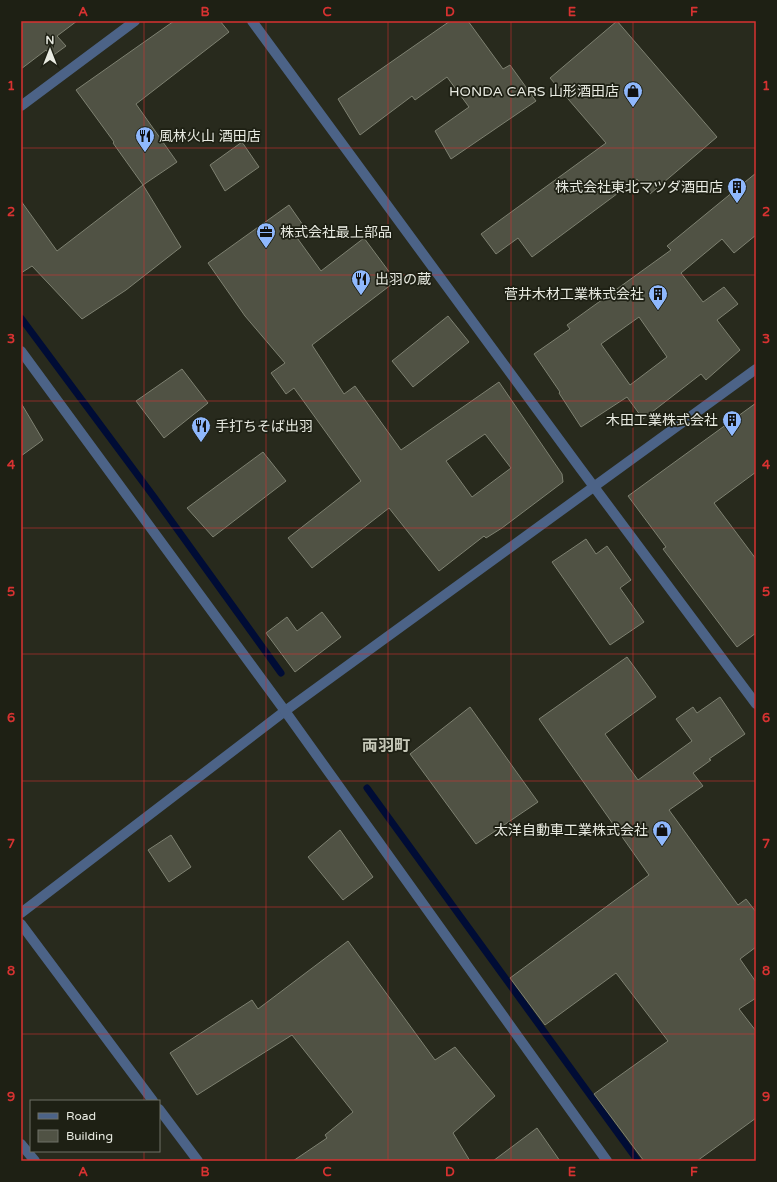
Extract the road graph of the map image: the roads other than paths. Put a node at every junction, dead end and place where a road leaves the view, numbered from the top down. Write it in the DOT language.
graph roads {
  1 [pos="135,21"];
  2 [pos="252,21"];
  3 [pos="21,106"];
  4 [pos="21,351"];
  5 [pos="756,369"];
  6 [pos="594,486"];
  7 [pos="756,704"];
  8 [pos="285,711"];
  9 [pos="21,913"];
  10 [pos="21,924"];
  11 [pos="152,1100"];
  12 [pos="160,1110"];
  13 [pos="21,1144"];
  14 [pos="35,1161"];
  15 [pos="198,1161"];
  16 [pos="607,1161"];
  1 -- 3 [label="street"];
  2 -- 6 [label="street"];
  4 -- 8 [label="street"];
  5 -- 6 [label="street"];
  6 -- 7 [label="street"];
  6 -- 8 [label="street"];
  8 -- 9 [label="street"];
  8 -- 16 [label="street"];
  10 -- 11 [label="street"];
  12 -- 15 [label="street"];
  13 -- 14 [label="street"];
}
